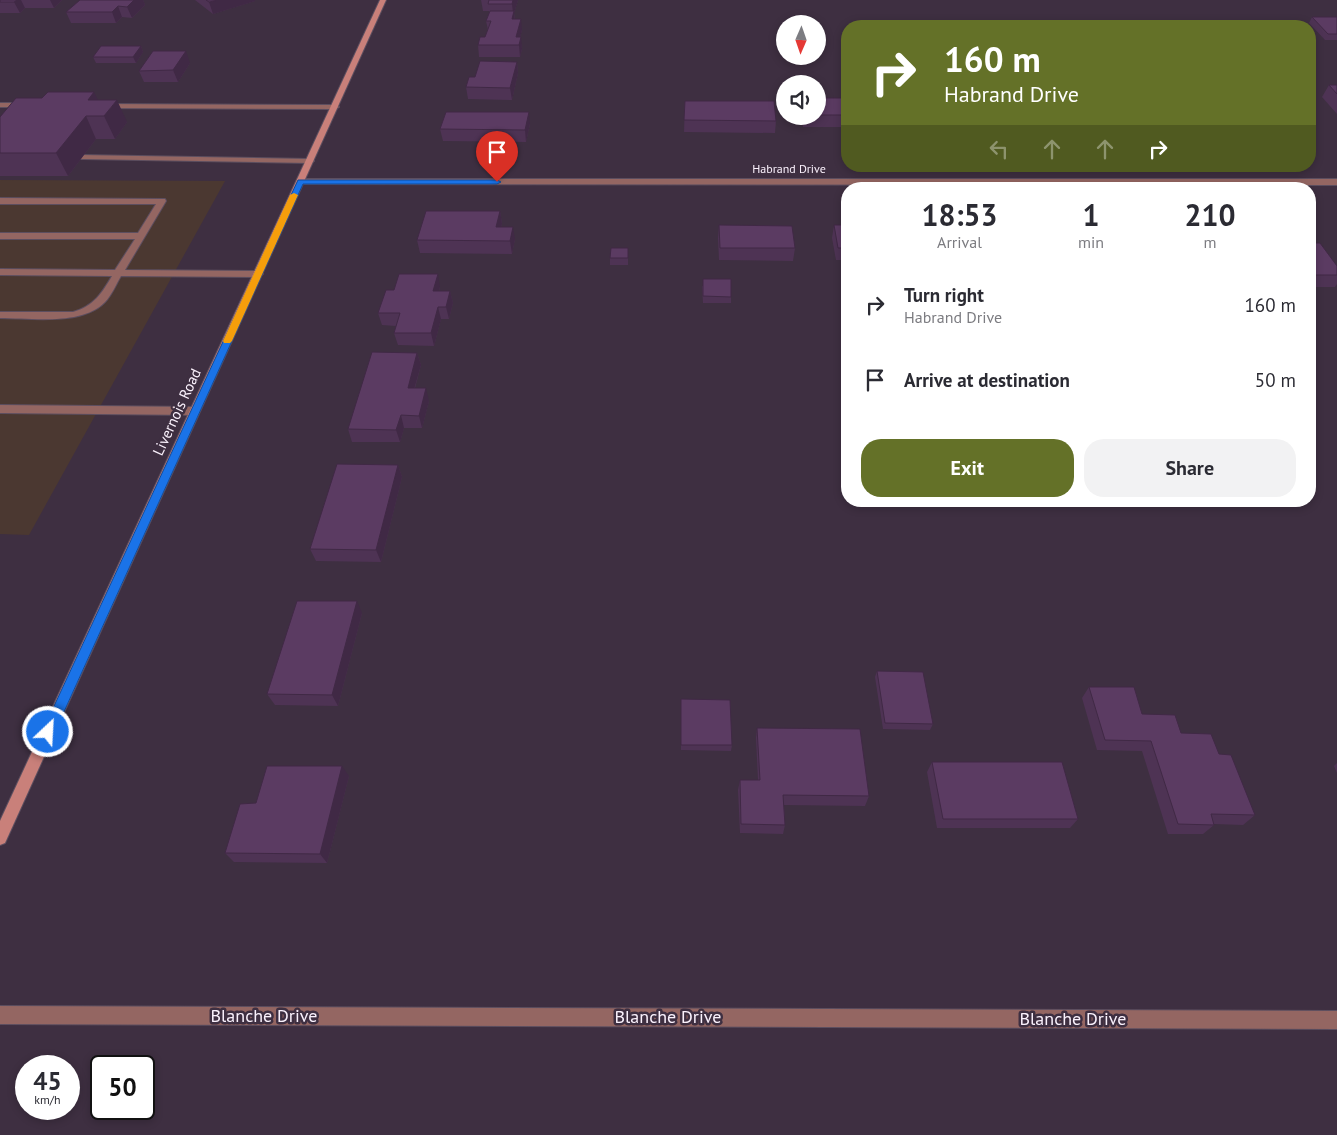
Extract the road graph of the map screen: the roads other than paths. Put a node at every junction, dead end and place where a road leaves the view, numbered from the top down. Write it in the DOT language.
graph roads {
  1 [pos="383,0"];
  2 [pos="0,105"];
  3 [pos="40,105"];
  4 [pos="90,106"];
  5 [pos="334,107"];
  6 [pos="83,157"];
  7 [pos="310,161"];
  8 [pos="300,182"];
  9 [pos="1337,182"];
  10 [pos="0,201"];
  11 [pos="0,236"];
  12 [pos="140,236"];
  13 [pos="0,272"];
  14 [pos="119,273"];
  15 [pos="258,274"];
  16 [pos="0,315"];
  17 [pos="0,409"];
  18 [pos="194,411"];
  19 [pos="0,838"];
  20 [pos="0,1015"];
  21 [pos="1337,1020"];
  1 -- 5 [label="main road, Livernois Road"];
  2 -- 3 [label="street"];
  4 -- 5 [label="street"];
  5 -- 7 [label="main road, Livernois Road"];
  6 -- 7 [label="street"];
  7 -- 8 [label="main road, Livernois Road"];
  8 -- 9 [label="street, Habrand Drive"];
  8 -- 15 [label="main road, Livernois Road"];
  10 -- 12 [label="street"];
  11 -- 12 [label="street"];
  12 -- 14 [label="street"];
  13 -- 14 [label="street"];
  14 -- 15 [label="street"];
  14 -- 16 [label="street"];
  15 -- 18 [label="main road, Livernois Road"];
  17 -- 18 [label="street"];
  18 -- 19 [label="main road, Livernois Road"];
  20 -- 21 [label="street, Blanche Drive"];
}
